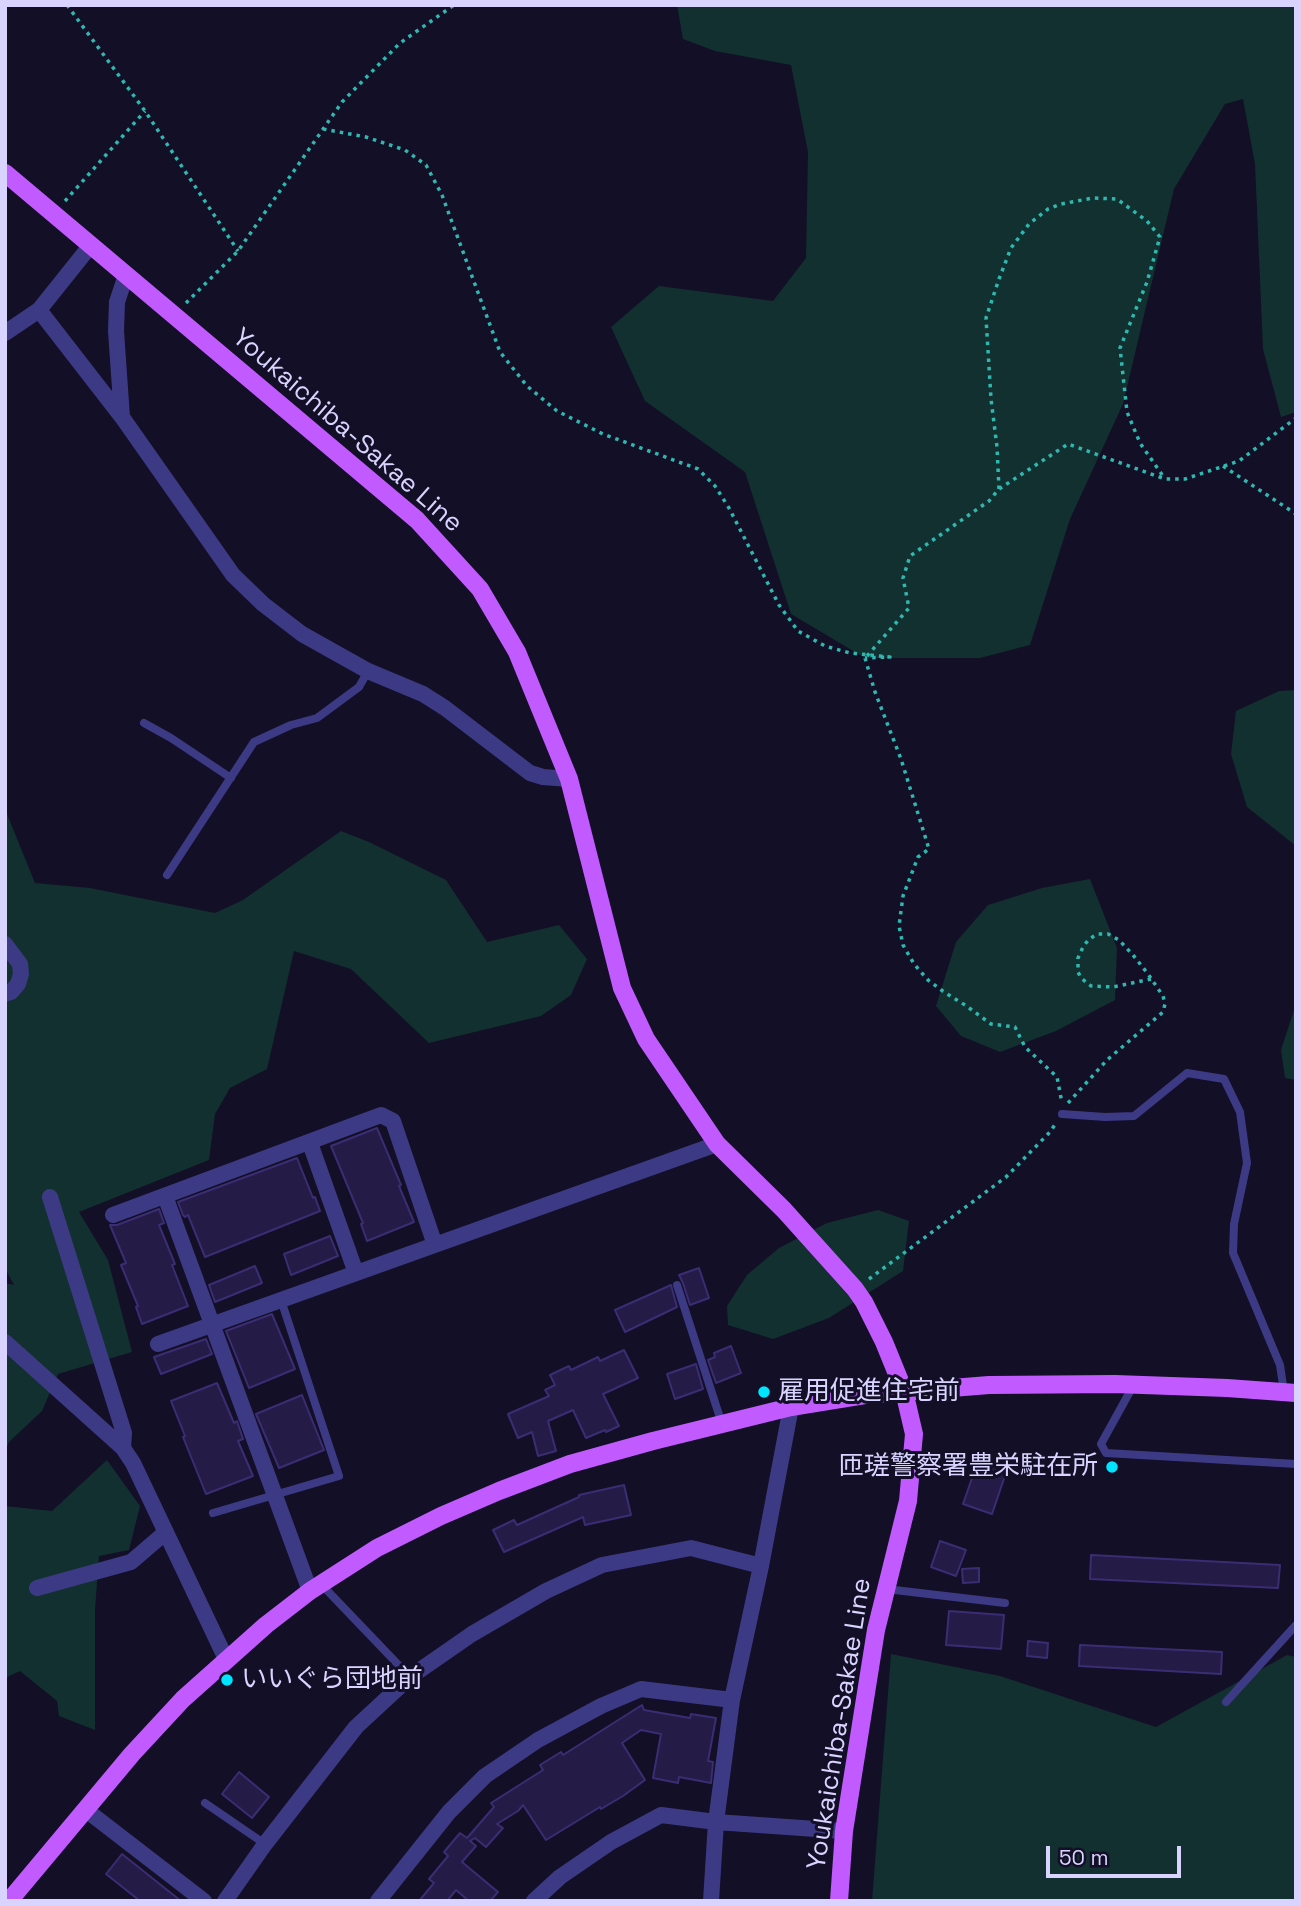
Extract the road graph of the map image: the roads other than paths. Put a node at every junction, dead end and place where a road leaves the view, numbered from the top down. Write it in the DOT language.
graph roads {
  1 [pos="5,173"];
  2 [pos="91,245"];
  3 [pos="126,275"];
  4 [pos="39,310"];
  5 [pos="5,333"];
  6 [pos="122,416"];
  7 [pos="368,671"];
  8 [pos="145,723"];
  9 [pos="231,778"];
  10 [pos="569,779"];
  11 [pos="167,875"];
  12 [pos="5,944"];
  13 [pos="5,994"];
  14 [pos="1062,1114"];
  15 [pos="310,1143"];
  16 [pos="717,1144"];
  17 [pos="165,1196"];
  18 [pos="50,1197"];
  19 [pos="113,1215"];
  20 [pos="435,1245"];
  21 [pos="356,1273"];
  22 [pos="677,1285"];
  23 [pos="281,1300"];
  24 [pos="212,1324"];
  25 [pos="5,1342"];
  26 [pos="158,1344"];
  27 [pos="1134,1385"];
  28 [pos="904,1391"];
  29 [pos="1290,1392"];
  30 [pos="791,1408"];
  31 [pos="722,1424"];
  32 [pos="123,1448"];
  33 [pos="1296,1464"];
  34 [pos="276,1495"];
  35 [pos="213,1513"];
  36 [pos="166,1532"];
  37 [pos="761,1566"];
  38 [pos="37,1588"];
  39 [pos="316,1588"];
  40 [pos="886,1589"];
  41 [pos="1005,1603"];
  42 [pos="1296,1625"];
  43 [pos="226,1659"];
  44 [pos="410,1677"];
  45 [pos="732,1700"];
  46 [pos="1226,1702"];
  47 [pos="205,1803"];
  48 [pos="86,1810"];
  49 [pos="716,1822"];
  50 [pos="844,1831"];
  51 [pos="265,1843"];
  52 [pos="9,1901"];
  53 [pos="204,1901"];
  54 [pos="225,1901"];
  55 [pos="378,1901"];
  56 [pos="534,1901"];
  57 [pos="711,1901"];
  58 [pos="839,1901"];
  1 -- 2 [label="main road, Youkaichiba-Sakae Line"];
  2 -- 3 [label="main road, Youkaichiba-Sakae Line"];
  2 -- 4 [label="street"];
  3 -- 6 [label="street"];
  3 -- 10 [label="main road, Youkaichiba-Sakae Line"];
  4 -- 5 [label="street"];
  4 -- 6 [label="street"];
  6 -- 7 [label="street"];
  7 -- 9 [label="lane"];
  7 -- 10 [label="street"];
  8 -- 9 [label="lane"];
  9 -- 11 [label="lane"];
  10 -- 16 [label="main road, Youkaichiba-Sakae Line"];
  12 -- 13 [label="street"];
  14 -- 29 [label="lane"];
  15 -- 17 [label="street"];
  15 -- 20 [label="street"];
  15 -- 21 [label="street"];
  16 -- 20 [label="street"];
  16 -- 28 [label="main road, Youkaichiba-Sakae Line"];
  17 -- 19 [label="street"];
  17 -- 24 [label="street"];
  18 -- 32 [label="street"];
  20 -- 21 [label="street"];
  21 -- 23 [label="street"];
  22 -- 31 [label="lane"];
  23 -- 24 [label="street"];
  23 -- 34 [label="lane"];
  24 -- 26 [label="street"];
  24 -- 34 [label="street"];
  25 -- 32 [label="street"];
  27 -- 28 [label="main road"];
  27 -- 29 [label="main road"];
  27 -- 33 [label="lane"];
  28 -- 30 [label="main road"];
  28 -- 40 [label="main road, Youkaichiba-Sakae Line"];
  30 -- 31 [label="main road"];
  30 -- 37 [label="street"];
  31 -- 39 [label="main road"];
  32 -- 36 [label="street"];
  34 -- 35 [label="lane"];
  34 -- 39 [label="street"];
  36 -- 38 [label="street"];
  36 -- 43 [label="street"];
  37 -- 44 [label="street"];
  37 -- 45 [label="street"];
  39 -- 43 [label="main road"];
  39 -- 44 [label="lane"];
  40 -- 41 [label="lane"];
  40 -- 50 [label="main road, Youkaichiba-Sakae Line"];
  42 -- 46 [label="lane"];
  43 -- 48 [label="main road"];
  44 -- 51 [label="street"];
  45 -- 49 [label="street"];
  45 -- 55 [label="street"];
  47 -- 51 [label="lane"];
  48 -- 52 [label="main road"];
  48 -- 53 [label="street"];
  49 -- 50 [label="street"];
  49 -- 56 [label="street"];
  49 -- 57 [label="street"];
  50 -- 58 [label="main road, Youkaichiba-Sakae Line"];
  51 -- 54 [label="street"];
}
